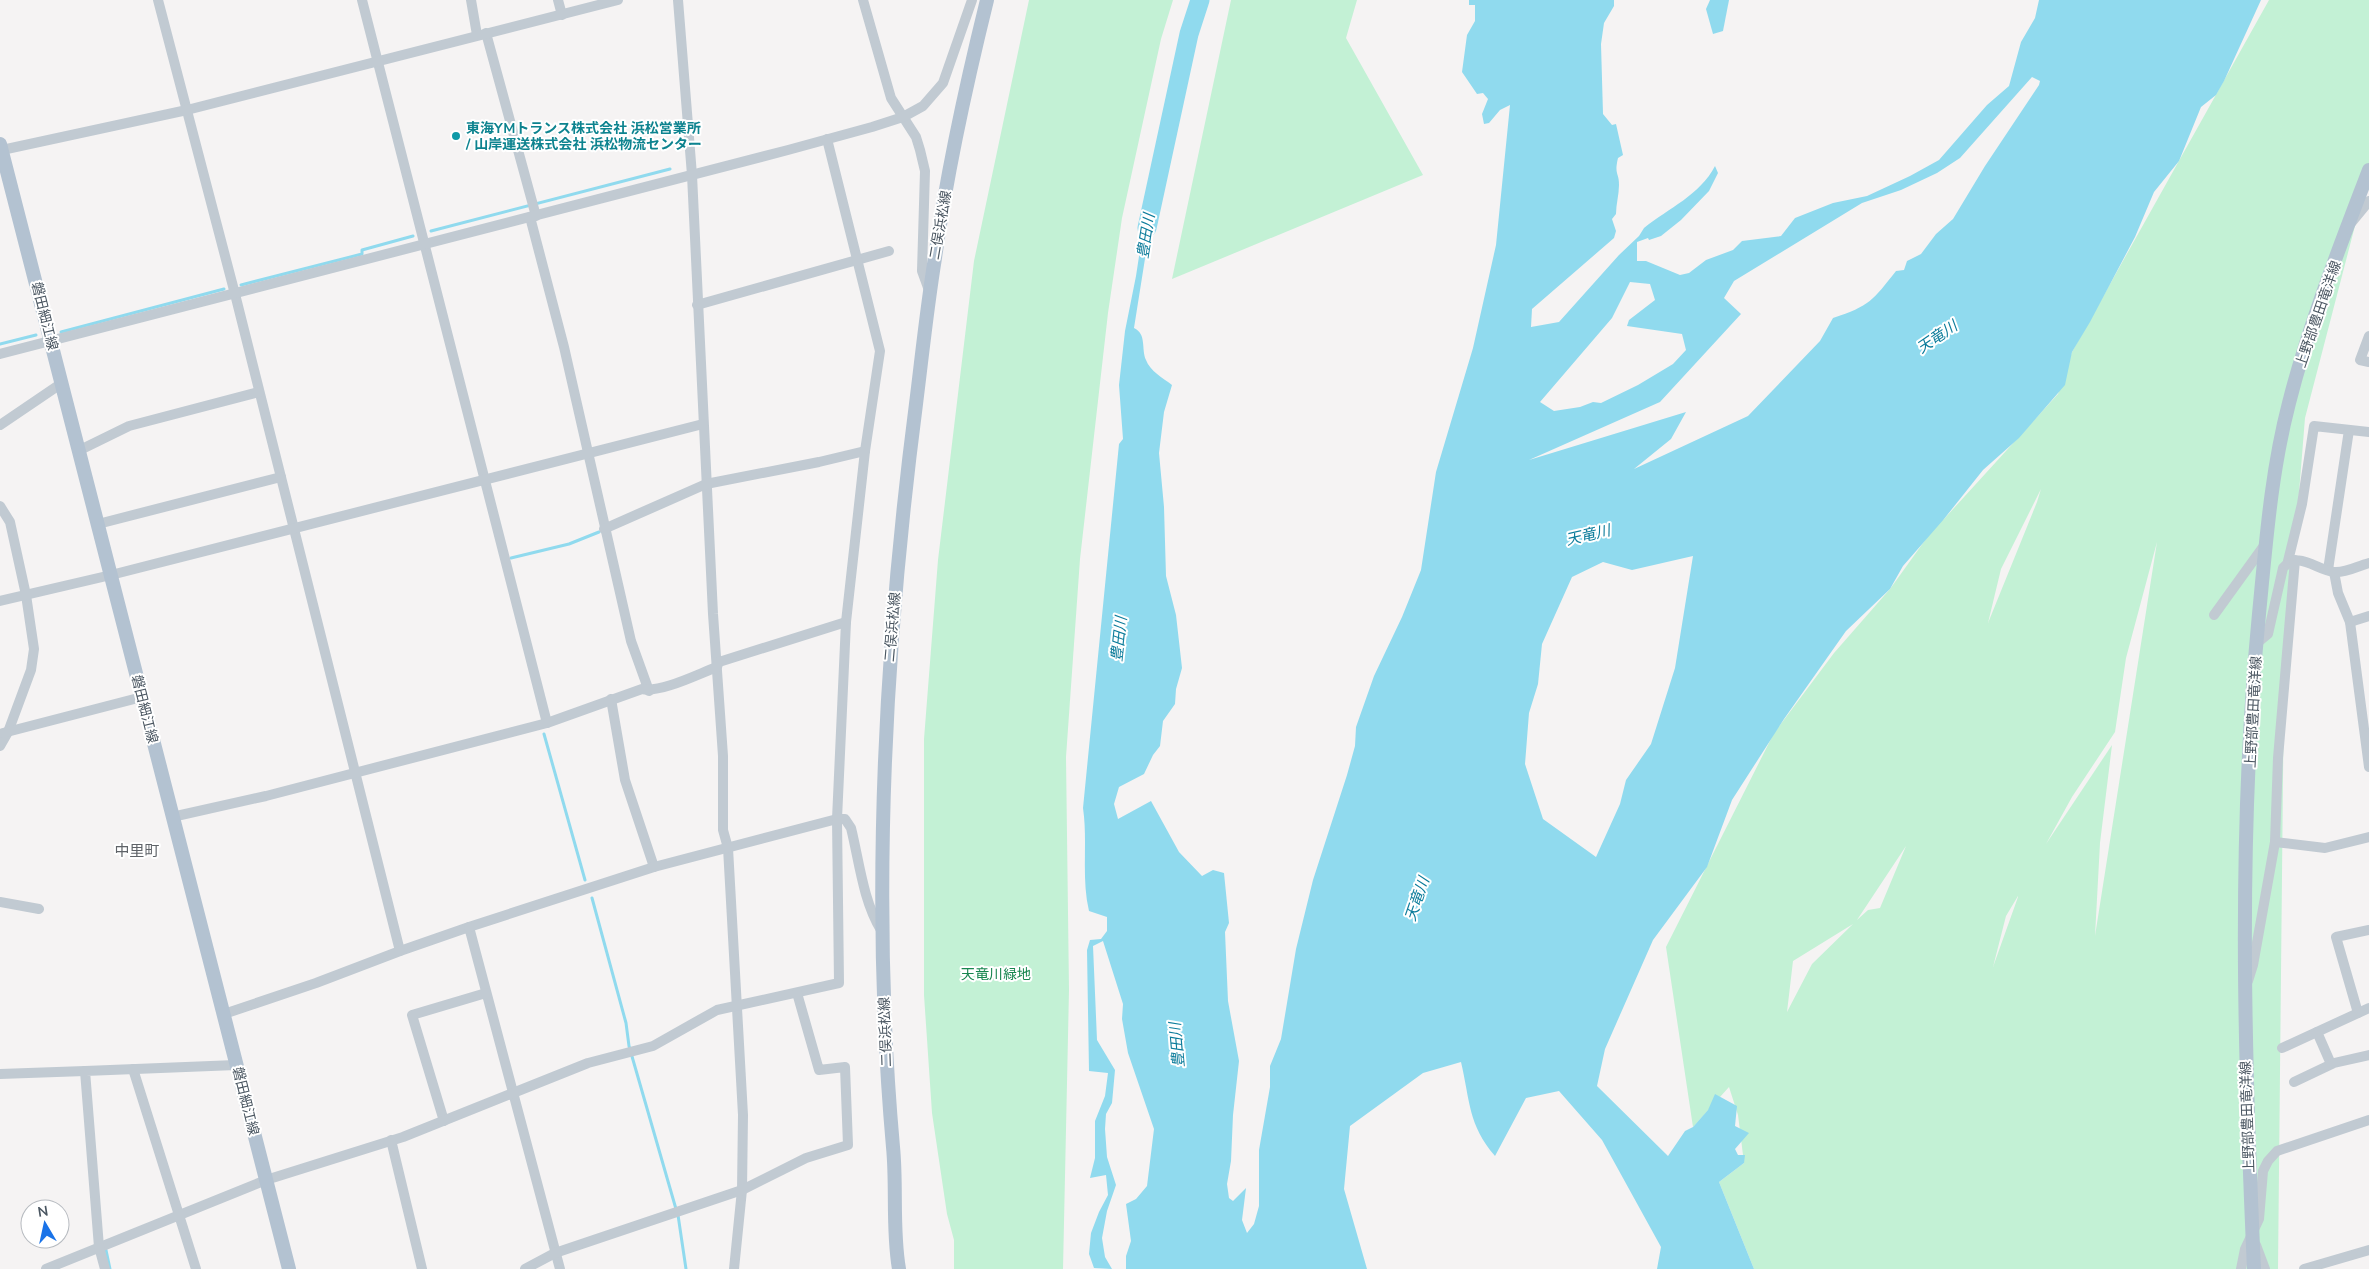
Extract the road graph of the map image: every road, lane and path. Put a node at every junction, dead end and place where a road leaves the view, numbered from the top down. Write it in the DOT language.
graph roads {
  1 [pos="158,0"];
  2 [pos="362,0"];
  3 [pos="471,0"];
  4 [pos="558,0"];
  5 [pos="618,0"];
  6 [pos="678,0"];
  7 [pos="863,0"];
  8 [pos="972,0"];
  9 [pos="987,0"];
  10 [pos="562,15"];
  11 [pos="482,34"];
  12 [pos="379,61"];
  13 [pos="187,110"];
  14 [pos="903,117"];
  15 [pos="827,139"];
  16 [pos="1,148"];
  17 [pos="2369,170"];
  18 [pos="692,175"];
  19 [pos="2369,201"];
  20 [pos="533,210"];
  21 [pos="2347,228"];
  22 [pos="424,244"];
  23 [pos="889,252"];
  24 [pos="857,260"];
  25 [pos="235,294"];
  26 [pos="930,294"];
  27 [pos="697,305"];
  28 [pos="2369,336"];
  29 [pos="52,341"];
  30 [pos="0,354"];
  31 [pos="2369,362"];
  32 [pos="62,383"];
  33 [pos="260,392"];
  34 [pos="703,424"];
  35 [pos="0,425"];
  36 [pos="2349,430"];
  37 [pos="2369,432"];
  38 [pos="80,450"];
  39 [pos="865,451"];
  40 [pos="588,454"];
  41 [pos="280,477"];
  42 [pos="485,480"];
  43 [pos="706,484"];
  44 [pos="0,506"];
  45 [pos="98,524"];
  46 [pos="294,529"];
  47 [pos="604,529"];
  48 [pos="2266,542"];
  49 [pos="2292,561"];
  50 [pos="2368,561"];
  51 [pos="2331,571"];
  52 [pos="111,575"];
  53 [pos="26,595"];
  54 [pos="0,601"];
  55 [pos="2214,614"];
  56 [pos="2369,616"];
  57 [pos="846,622"];
  58 [pos="2350,622"];
  59 [pos="2256,644"];
  60 [pos="717,667"];
  61 [pos="649,691"];
  62 [pos="142,696"];
  63 [pos="611,699"];
  64 [pos="547,723"];
  65 [pos="2366,729"];
  66 [pos="4,733"];
  67 [pos="0,746"];
  68 [pos="2369,767"];
  69 [pos="356,772"];
  70 [pos="172,817"];
  71 [pos="837,819"];
  72 [pos="2369,838"];
  73 [pos="2275,842"];
  74 [pos="728,848"];
  75 [pos="654,867"];
  76 [pos="0,902"];
  77 [pos="39,909"];
  78 [pos="469,927"];
  79 [pos="881,930"];
  80 [pos="2369,930"];
  81 [pos="400,951"];
  82 [pos="2245,992"];
  83 [pos="486,993"];
  84 [pos="797,993"];
  85 [pos="737,1006"];
  86 [pos="2369,1008"];
  87 [pos="2358,1013"];
  88 [pos="224,1014"];
  89 [pos="2316,1032"];
  90 [pos="2282,1048"];
  91 [pos="2369,1055"];
  92 [pos="2331,1064"];
  93 [pos="236,1065"];
  94 [pos="133,1069"];
  95 [pos="86,1071"];
  96 [pos="0,1074"];
  97 [pos="2294,1082"];
  98 [pos="512,1093"];
  99 [pos="2369,1120"];
  100 [pos="444,1121"];
  101 [pos="391,1140"];
  102 [pos="266,1180"];
  103 [pos="742,1190"];
  104 [pos="180,1216"];
  105 [pos="2252,1237"];
  106 [pos="99,1247"];
  107 [pos="2369,1250"];
  108 [pos="555,1253"];
  109 [pos="897,1267"];
  110 [pos="46,1269"];
  111 [pos="105,1269"];
  112 [pos="196,1269"];
  113 [pos="289,1269"];
  114 [pos="422,1269"];
  115 [pos="525,1269"];
  116 [pos="560,1269"];
  117 [pos="734,1269"];
  118 [pos="2241,1269"];
  119 [pos="2254,1269"];
  120 [pos="2265,1269"];
  121 [pos="2304,1269"];
  1 -- 13 [label="street"];
  2 -- 12 [label="street"];
  3 -- 11 [label="street"];
  4 -- 10 [label="street"];
  5 -- 10 [label="street"];
  6 -- 18 [label="street"];
  7 -- 14 [label="street"];
  8 -- 14 [label="street"];
  9 -- 26 [label="main road, 二俣浜松線"];
  10 -- 11 [label="street"];
  11 -- 12 [label="street"];
  11 -- 20 [label="street"];
  12 -- 13 [label="street"];
  12 -- 22 [label="street"];
  13 -- 16 [label="street"];
  13 -- 25 [label="street"];
  14 -- 15 [label="street"];
  14 -- 26 [label="street"];
  15 -- 18 [label="street"];
  15 -- 24 [label="street"];
  16 -- 29 [label="main road, 磐田細江線"];
  17 -- 21 [label="main road, 上野部豊田竜洋線"];
  18 -- 20 [label="street"];
  18 -- 27 [label="street"];
  19 -- 21 [label="street"];
  20 -- 22 [label="street"];
  20 -- 40 [label="street"];
  21 -- 48 [label="main road, 上野部豊田竜洋線"];
  22 -- 25 [label="street"];
  22 -- 42 [label="street"];
  23 -- 24 [label="street"];
  24 -- 27 [label="street"];
  24 -- 39 [label="street"];
  25 -- 29 [label="street"];
  25 -- 33 [label="street"];
  26 -- 79 [label="main road, 二俣浜松線"];
  27 -- 34 [label="street"];
  28 -- 31 [label="street"];
  29 -- 30 [label="street"];
  29 -- 32 [label="main road, 磐田細江線"];
  32 -- 35 [label="street"];
  32 -- 38 [label="main road, 磐田細江線"];
  33 -- 38 [label="street"];
  33 -- 41 [label="street"];
  34 -- 40 [label="street"];
  34 -- 43 [label="street"];
  36 -- 37 [label="street"];
  36 -- 49 [label="street"];
  36 -- 51 [label="street"];
  38 -- 45 [label="main road, 磐田細江線"];
  39 -- 43 [label="street"];
  39 -- 57 [label="street"];
  40 -- 42 [label="street"];
  40 -- 47 [label="street"];
  41 -- 45 [label="street"];
  41 -- 46 [label="street"];
  42 -- 46 [label="street"];
  42 -- 64 [label="street"];
  43 -- 47 [label="street"];
  43 -- 60 [label="street"];
  44 -- 53 [label="street"];
  45 -- 52 [label="main road, 磐田細江線"];
  46 -- 52 [label="street"];
  46 -- 69 [label="street"];
  47 -- 61 [label="street"];
  48 -- 55 [label="street"];
  48 -- 59 [label="main road, 上野部豊田竜洋線"];
  49 -- 51 [label="street"];
  49 -- 59 [label="street"];
  49 -- 73 [label="street"];
  50 -- 51 [label="street"];
  51 -- 58 [label="street"];
  52 -- 53 [label="street"];
  52 -- 62 [label="main road, 磐田細江線"];
  53 -- 54 [label="street"];
  53 -- 66 [label="street"];
  56 -- 58 [label="street"];
  57 -- 60 [label="street"];
  57 -- 71 [label="street"];
  58 -- 65 [label="street"];
  59 -- 82 [label="main road, 上野部豊田竜洋線"];
  60 -- 61 [label="street"];
  60 -- 74 [label="street"];
  61 -- 63 [label="street"];
  62 -- 66 [label="street"];
  62 -- 70 [label="main road, 磐田細江線"];
  63 -- 64 [label="street"];
  63 -- 75 [label="street"];
  64 -- 69 [label="street"];
  65 -- 68 [label="street"];
  66 -- 67 [label="street"];
  69 -- 70 [label="street"];
  69 -- 81 [label="street"];
  70 -- 88 [label="main road, 磐田細江線"];
  71 -- 74 [label="street"];
  71 -- 79 [label="street"];
  71 -- 84 [label="street"];
  72 -- 73 [label="street"];
  73 -- 82 [label="street"];
  74 -- 75 [label="street"];
  74 -- 85 [label="street"];
  75 -- 78 [label="street"];
  76 -- 77 [label="street"];
  78 -- 81 [label="street"];
  78 -- 83 [label="street"];
  79 -- 109 [label="main road, 二俣浜松線"];
  80 -- 87 [label="street"];
  81 -- 88 [label="street"];
  82 -- 105 [label="main road, 上野部豊田竜洋線"];
  83 -- 98 [label="street"];
  83 -- 100 [label="street"];
  84 -- 85 [label="street"];
  84 -- 103 [label="street"];
  85 -- 98 [label="street"];
  85 -- 103 [label="street"];
  86 -- 87 [label="street"];
  87 -- 89 [label="street"];
  88 -- 93 [label="main road, 磐田細江線"];
  89 -- 90 [label="street"];
  89 -- 92 [label="street"];
  91 -- 92 [label="street"];
  92 -- 97 [label="street"];
  93 -- 94 [label="street"];
  93 -- 102 [label="main road, 磐田細江線"];
  94 -- 95 [label="street"];
  94 -- 104 [label="street"];
  95 -- 96 [label="street"];
  95 -- 106 [label="street"];
  98 -- 100 [label="street"];
  98 -- 108 [label="street"];
  99 -- 105 [label="street"];
  100 -- 101 [label="street"];
  101 -- 102 [label="street"];
  101 -- 114 [label="street"];
  102 -- 104 [label="street"];
  102 -- 113 [label="main road, 磐田細江線"];
  103 -- 108 [label="street"];
  103 -- 117 [label="street"];
  104 -- 106 [label="street"];
  104 -- 112 [label="street"];
  105 -- 118 [label="street"];
  105 -- 119 [label="main road, 上野部豊田竜洋線"];
  105 -- 120 [label="street"];
  106 -- 110 [label="street"];
  106 -- 111 [label="street"];
  107 -- 121 [label="street"];
  108 -- 115 [label="street"];
  108 -- 116 [label="street"];
}
